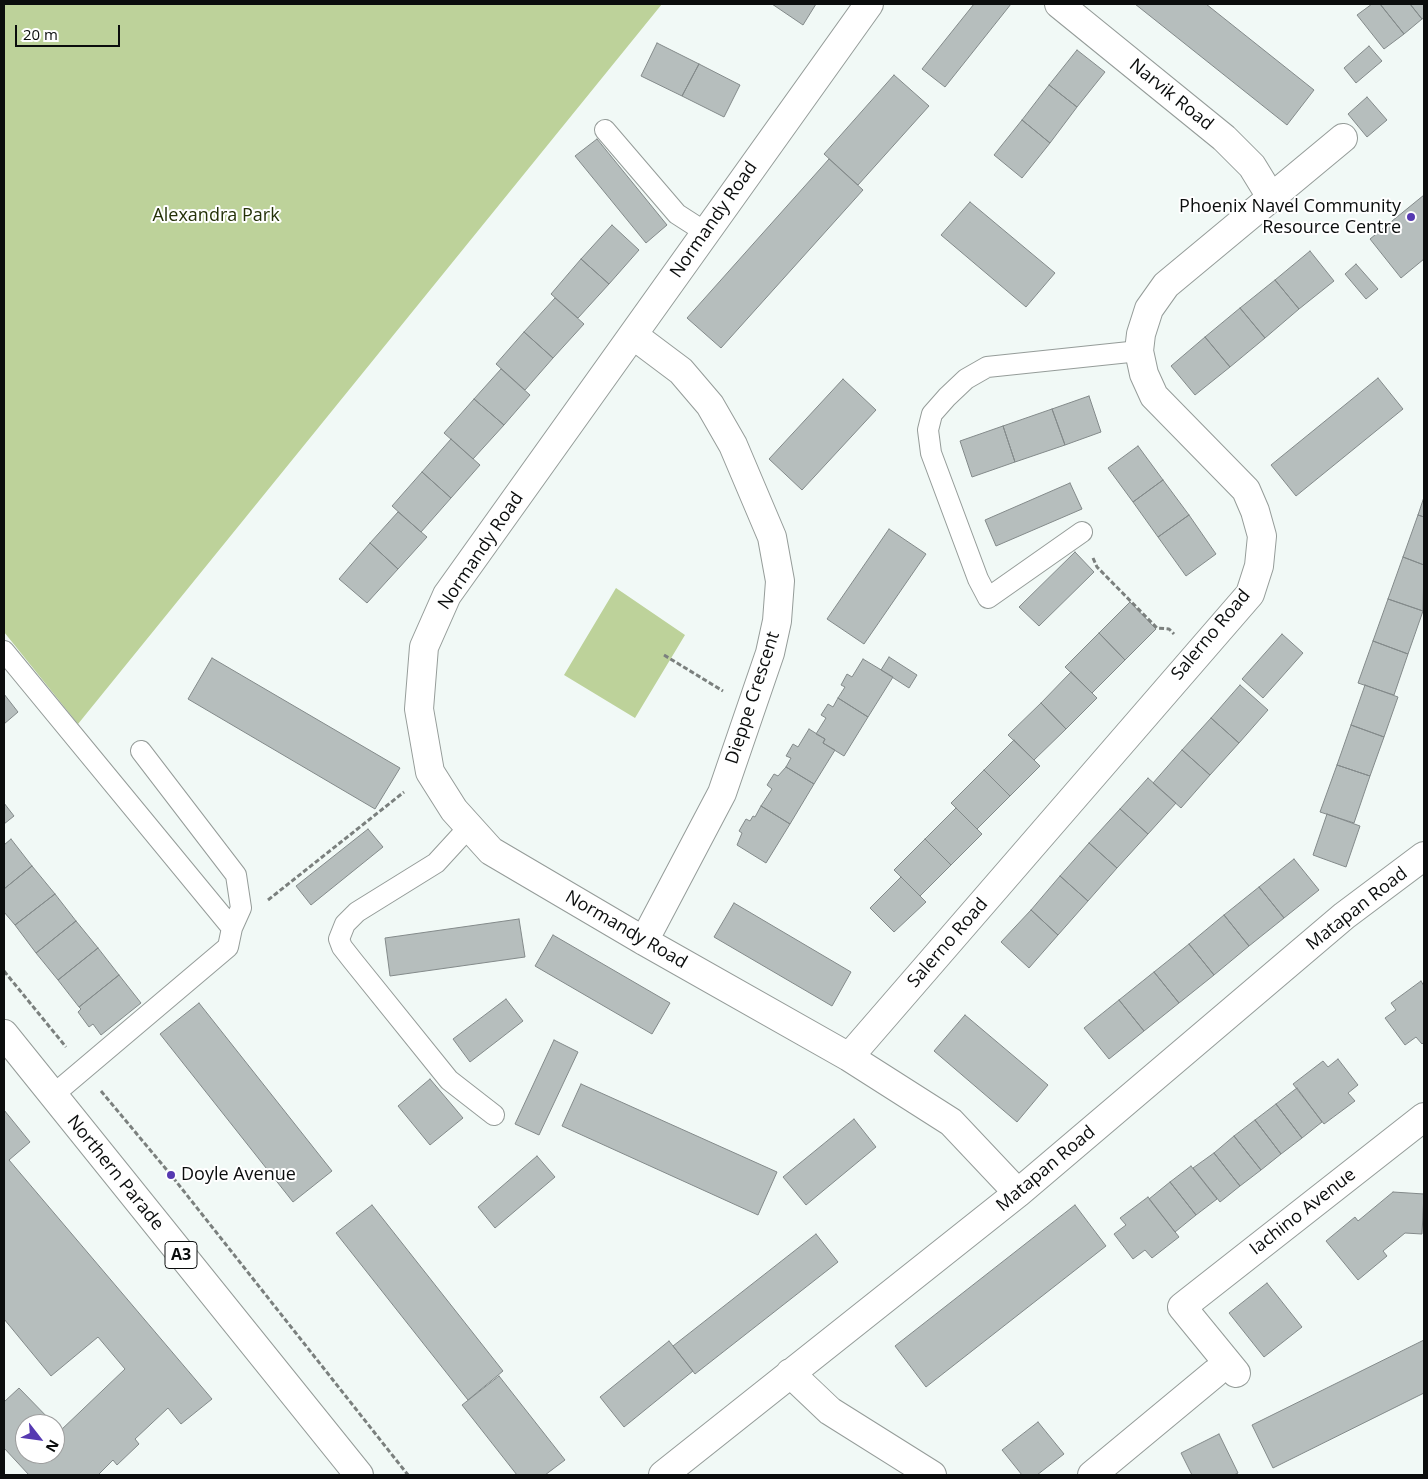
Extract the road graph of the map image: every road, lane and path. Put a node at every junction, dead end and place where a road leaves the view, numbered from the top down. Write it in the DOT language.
graph roads {
  1 [pos="868,4"];
  2 [pos="1059,4"];
  3 [pos="605,130"];
  4 [pos="1343,138"];
  5 [pos="1271,197"];
  6 [pos="705,232"];
  7 [pos="632,335"];
  8 [pos="1139,351"];
  9 [pos="1082,532"];
  10 [pos="4,651"];
  11 [pos="664,654"];
  12 [pos="1196,655"];
  13 [pos="751,708"];
  14 [pos="141,751"];
  15 [pos="430,772"];
  16 [pos="469,827"];
  17 [pos="1424,856"];
  18 [pos="232,928"];
  19 [pos="644,941"];
  20 [pos="4,971"];
  21 [pos="4,1034"];
  22 [pos="849,1057"];
  23 [pos="83,1069"];
  24 [pos="53,1096"];
  25 [pos="494,1115"];
  26 [pos="1424,1117"];
  27 [pos="1018,1193"];
  28 [pos="790,1373"];
  29 [pos="350,1472"];
  30 [pos="408,1475"];
  31 [pos="663,1475"];
  32 [pos="932,1475"];
  33 [pos="1092,1475"];
  1 -- 6 [label="street, Normandy Road"];
  2 -- 5 [label="street, Narvik Road"];
  3 -- 6 [label="lane"];
  4 -- 5 [label="street, Salerno Road"];
  5 -- 8 [label="street, Salerno Road"];
  6 -- 7 [label="street, Normandy Road"];
  7 -- 13 [label="street, Dieppe Crescent"];
  7 -- 15 [label="street, Normandy Road"];
  8 -- 9 [label="lane"];
  8 -- 12 [label="street, Salerno Road"];
  9 -- 12 [label="path"];
  10 -- 18 [label="lane"];
  11 -- 13 [label="path"];
  12 -- 22 [label="street, Salerno Road"];
  13 -- 19 [label="street, Dieppe Crescent"];
  14 -- 18 [label="lane"];
  15 -- 16 [label="street, Normandy Road"];
  15 -- 18 [label="path"];
  16 -- 19 [label="street, Normandy Road"];
  16 -- 25 [label="lane"];
  17 -- 27 [label="street, Matapan Road"];
  18 -- 23 [label="lane"];
  19 -- 22 [label="street, Normandy Road"];
  20 -- 23 [label="path"];
  21 -- 24 [label="street, Northern Parade / A3"];
  22 -- 27 [label="street, Normandy Road"];
  23 -- 24 [label="lane"];
  23 -- 30 [label="path"];
  24 -- 29 [label="street, Northern Parade / A3"];
  26 -- 33 [label="street, Iachino Avenue"];
  27 -- 28 [label="street, Matapan Road"];
  28 -- 31 [label="street, Matapan Road"];
  28 -- 32 [label="street"];
}
